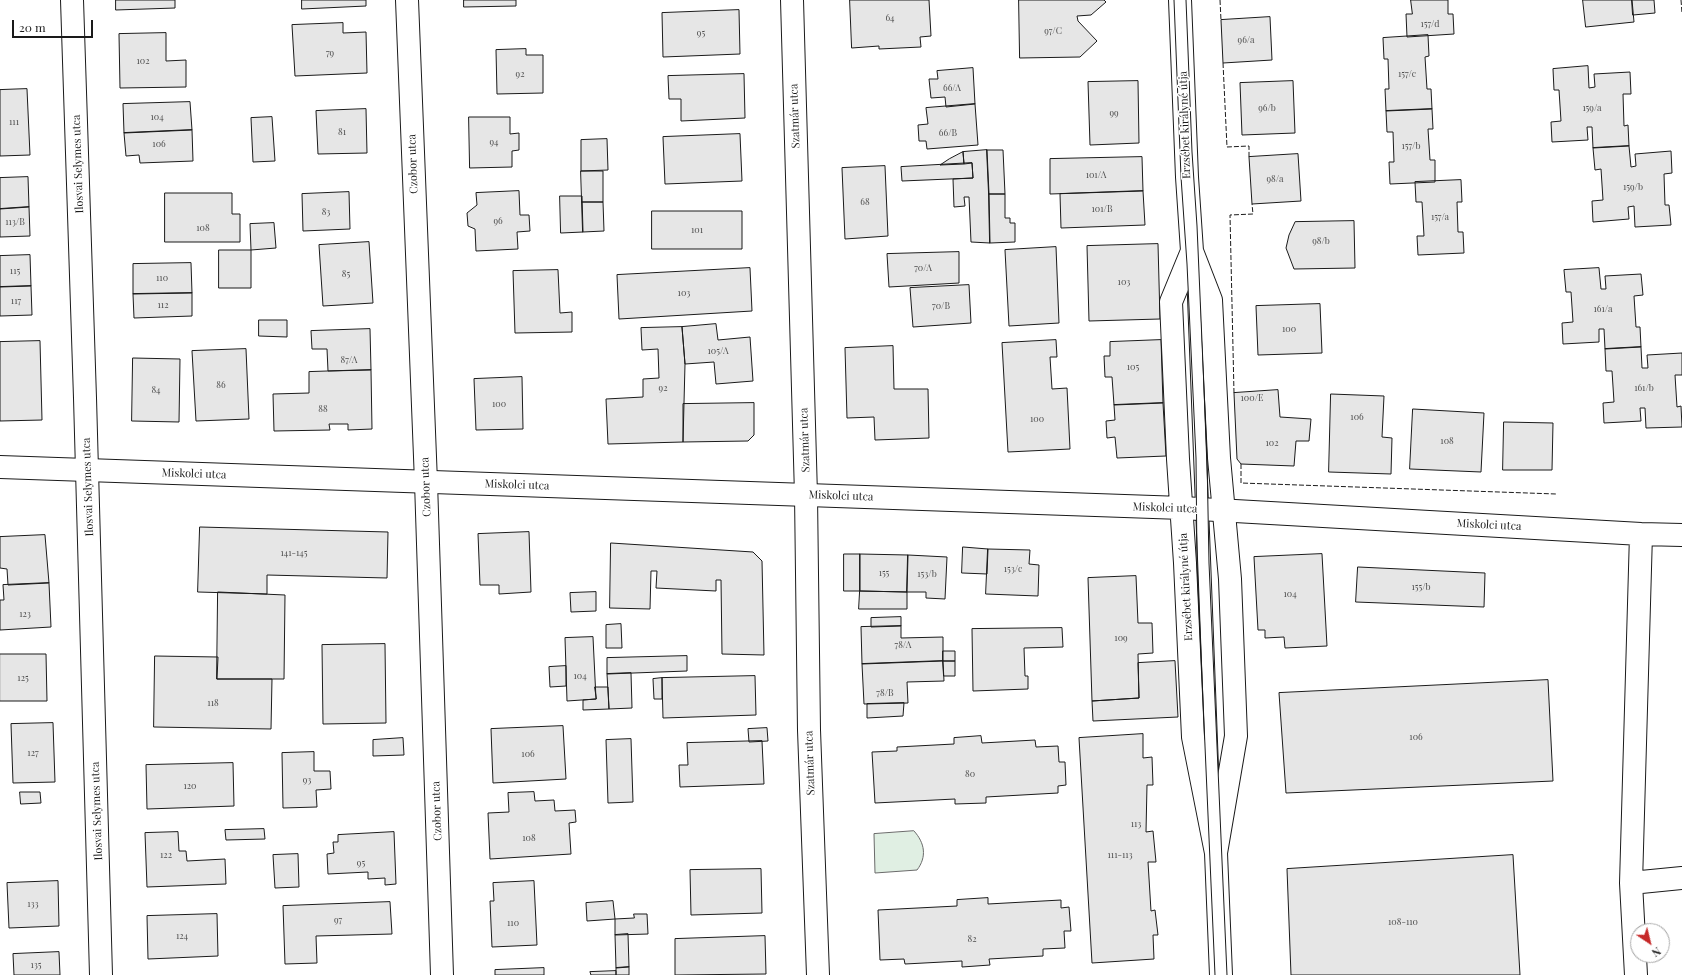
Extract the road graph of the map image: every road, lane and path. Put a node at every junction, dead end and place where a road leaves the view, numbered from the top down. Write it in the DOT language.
graph roads {
  1 [pos="72,0"];
  2 [pos="407,0"];
  3 [pos="792,0"];
  4 [pos="1180,0"];
  5 [pos="1192,251"];
  6 [pos="0,467"];
  7 [pos="88,470"];
  8 [pos="426,482"];
  9 [pos="806,495"];
  10 [pos="1192,509"];
  11 [pos="1225,510"];
  12 [pos="1641,534"];
  13 [pos="1682,535"];
  14 [pos="1216,853"];
  15 [pos="1682,878"];
  16 [pos="1631,883"];
  17 [pos="101,975"];
  18 [pos="442,975"];
  19 [pos="818,975"];
  20 [pos="1221,975"];
  21 [pos="1636,975"];
  1 -- 7 [label="street, Ilosvai Selymes utca"];
  2 -- 8 [label="street, Czobor utca"];
  3 -- 9 [label="street, Szatmár utca"];
  4 -- 5 [label="street, Erzsébet királyné útja"];
  5 -- 10 [label="street, Erzsébet királyné útja"];
  5 -- 11 [label="street, Erzsébet királyné útja"];
  6 -- 7 [label="street, Miskolci utca"];
  7 -- 8 [label="street, Miskolci utca"];
  7 -- 17 [label="street, Ilosvai Selymes utca"];
  8 -- 9 [label="street, Miskolci utca"];
  8 -- 18 [label="street, Czobor utca"];
  9 -- 10 [label="street, Miskolci utca"];
  9 -- 19 [label="street, Szatmár utca"];
  10 -- 11 [label="street, Miskolci utca"];
  10 -- 14 [label="street, Erzsébet királyné útja"];
  11 -- 12 [label="street, Miskolci utca"];
  11 -- 14 [label="street, Erzsébet királyné útja"];
  12 -- 13 [label="street, Miskolci utca"];
  12 -- 16 [label="street"];
  14 -- 20 [label="street, Erzsébet királyné útja"];
  15 -- 16 [label="street"];
  16 -- 21 [label="street"];
}
